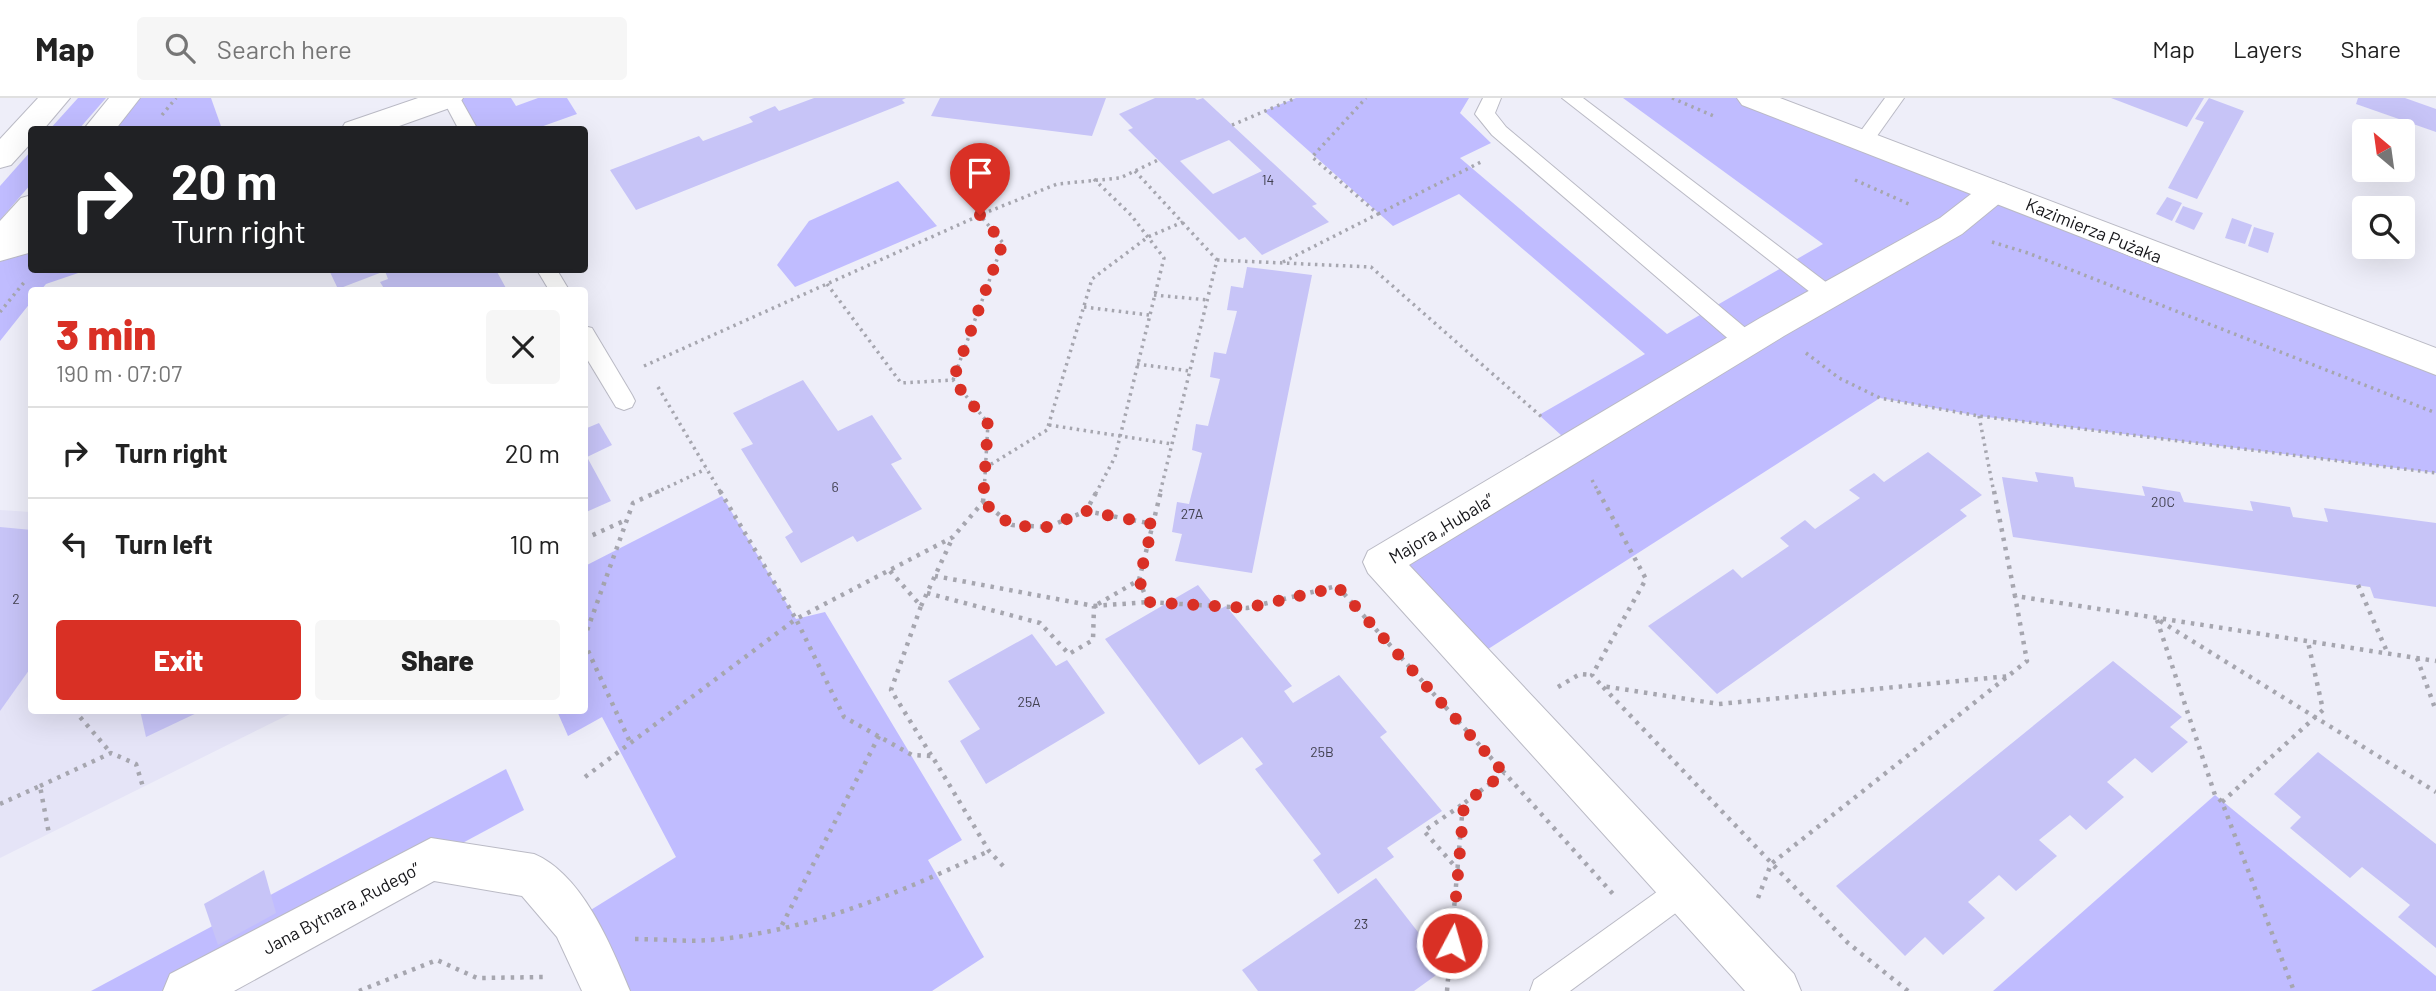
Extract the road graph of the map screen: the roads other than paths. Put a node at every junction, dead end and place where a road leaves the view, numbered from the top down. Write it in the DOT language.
graph roads {
  1 [pos="55,98"];
  2 [pos="125,98"];
  3 [pos="449,98"];
  4 [pos="1492,98"];
  5 [pos="1571,98"];
  6 [pos="1752,98"];
  7 [pos="1895,98"];
  8 [pos="29,126"];
  9 [pos="101,126"];
  10 [pos="368,126"];
  11 [pos="466,126"];
  12 [pos="28,127"];
  13 [pos="1865,139"];
  14 [pos="0,158"];
  15 [pos="1995,191"];
  16 [pos="28,211"];
  17 [pos="28,242"];
  18 [pos="0,243"];
  19 [pos="0,250"];
  20 [pos="1828,294"];
  21 [pos="1759,334"];
  22 [pos="588,341"];
  23 [pos="2436,362"];
  24 [pos="618,391"];
  25 [pos="1682,891"];
  26 [pos="596,971"];
  27 [pos="187,991"];
  28 [pos="1545,991"];
  29 [pos="1777,991"];
  1 -- 8 [label="street"];
  2 -- 9 [label="street"];
  3 -- 10 [label="street"];
  3 -- 11 [label="lane"];
  4 -- 21 [label="lane"];
  5 -- 20 [label="lane"];
  6 -- 13 [label="street, Kazimierza Pużaka"];
  7 -- 13 [label="lane"];
  12 -- 14 [label="street"];
  13 -- 15 [label="street, Kazimierza Pużaka"];
  15 -- 20 [label="street, Majora „Hubala”"];
  15 -- 23 [label="street, Kazimierza Pużaka"];
  16 -- 18 [label="street"];
  17 -- 19 [label="street"];
  20 -- 21 [label="street, Majora „Hubala”"];
  21 -- 25 [label="street, Majora „Hubala”"];
  22 -- 24 [label="lane"];
  25 -- 28 [label="lane"];
  25 -- 29 [label="street, Majora „Hubala”"];
  26 -- 27 [label="street, Jana Bytnara „Rudego”"];
}
